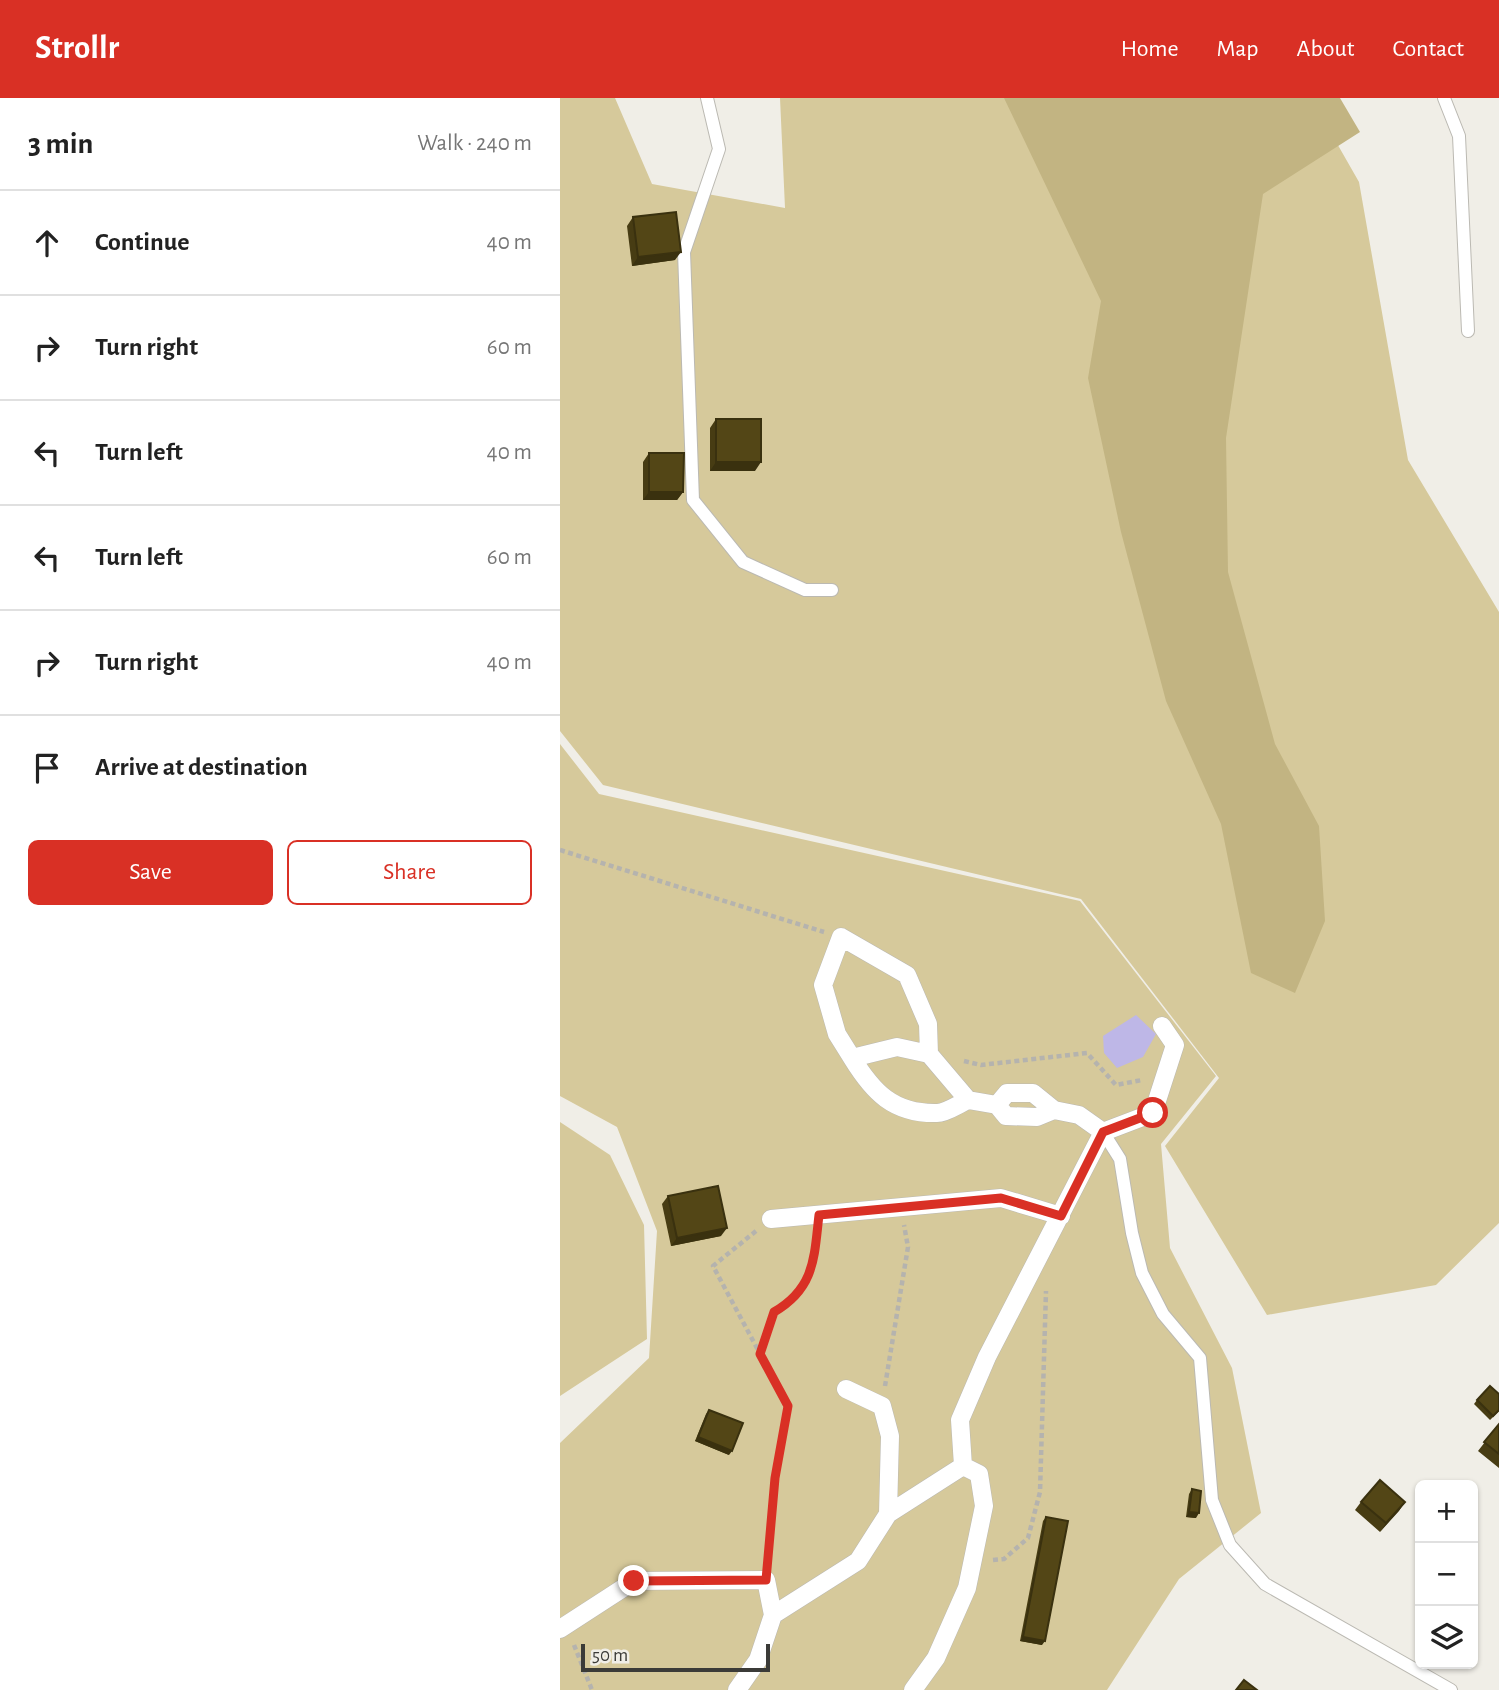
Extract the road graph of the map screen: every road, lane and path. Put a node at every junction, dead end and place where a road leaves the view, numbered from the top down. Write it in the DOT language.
graph roads {
  1 [pos="707,98"];
  2 [pos="1444,98"];
  3 [pos="1468,331"];
  4 [pos="832,590"];
  5 [pos="560,850"];
  6 [pos="841,937"];
  7 [pos="1162,1026"];
  8 [pos="929,1054"];
  9 [pos="852,1058"];
  10 [pos="1125,1084"];
  11 [pos="968,1100"];
  12 [pos="1103,1132"];
  13 [pos="819,1215"];
  14 [pos="1061,1216"];
  15 [pos="771,1219"];
  16 [pos="905,1227"];
  17 [pos="1046,1289"];
  18 [pos="760,1354"];
  19 [pos="885,1388"];
  20 [pos="846,1389"];
  21 [pos="963,1466"];
  22 [pos="888,1514"];
  23 [pos="971,1563"];
  24 [pos="766,1580"];
  25 [pos="773,1615"];
  26 [pos="563,1626"];
  27 [pos="592,1690"];
  28 [pos="737,1690"];
  29 [pos="914,1690"];
  30 [pos="1451,1690"];
  1 -- 4 [label="lane"];
  2 -- 3 [label="lane"];
  5 -- 6 [label="path"];
  6 -- 8 [label="street"];
  6 -- 9 [label="street"];
  7 -- 12 [label="street"];
  8 -- 9 [label="street"];
  8 -- 10 [label="path"];
  8 -- 11 [label="street"];
  9 -- 11 [label="street"];
  11 -- 12 [label="street"];
  12 -- 14 [label="street"];
  12 -- 30 [label="lane"];
  13 -- 14 [label="street"];
  13 -- 15 [label="street"];
  13 -- 18 [label="path"];
  14 -- 21 [label="street"];
  15 -- 18 [label="path"];
  16 -- 19 [label="path"];
  17 -- 23 [label="path"];
  18 -- 24 [label="path"];
  20 -- 22 [label="street"];
  21 -- 22 [label="street"];
  21 -- 23 [label="street"];
  22 -- 25 [label="street"];
  23 -- 29 [label="street"];
  24 -- 25 [label="street"];
  24 -- 26 [label="street"];
  25 -- 28 [label="street"];
  26 -- 27 [label="path"];
}
